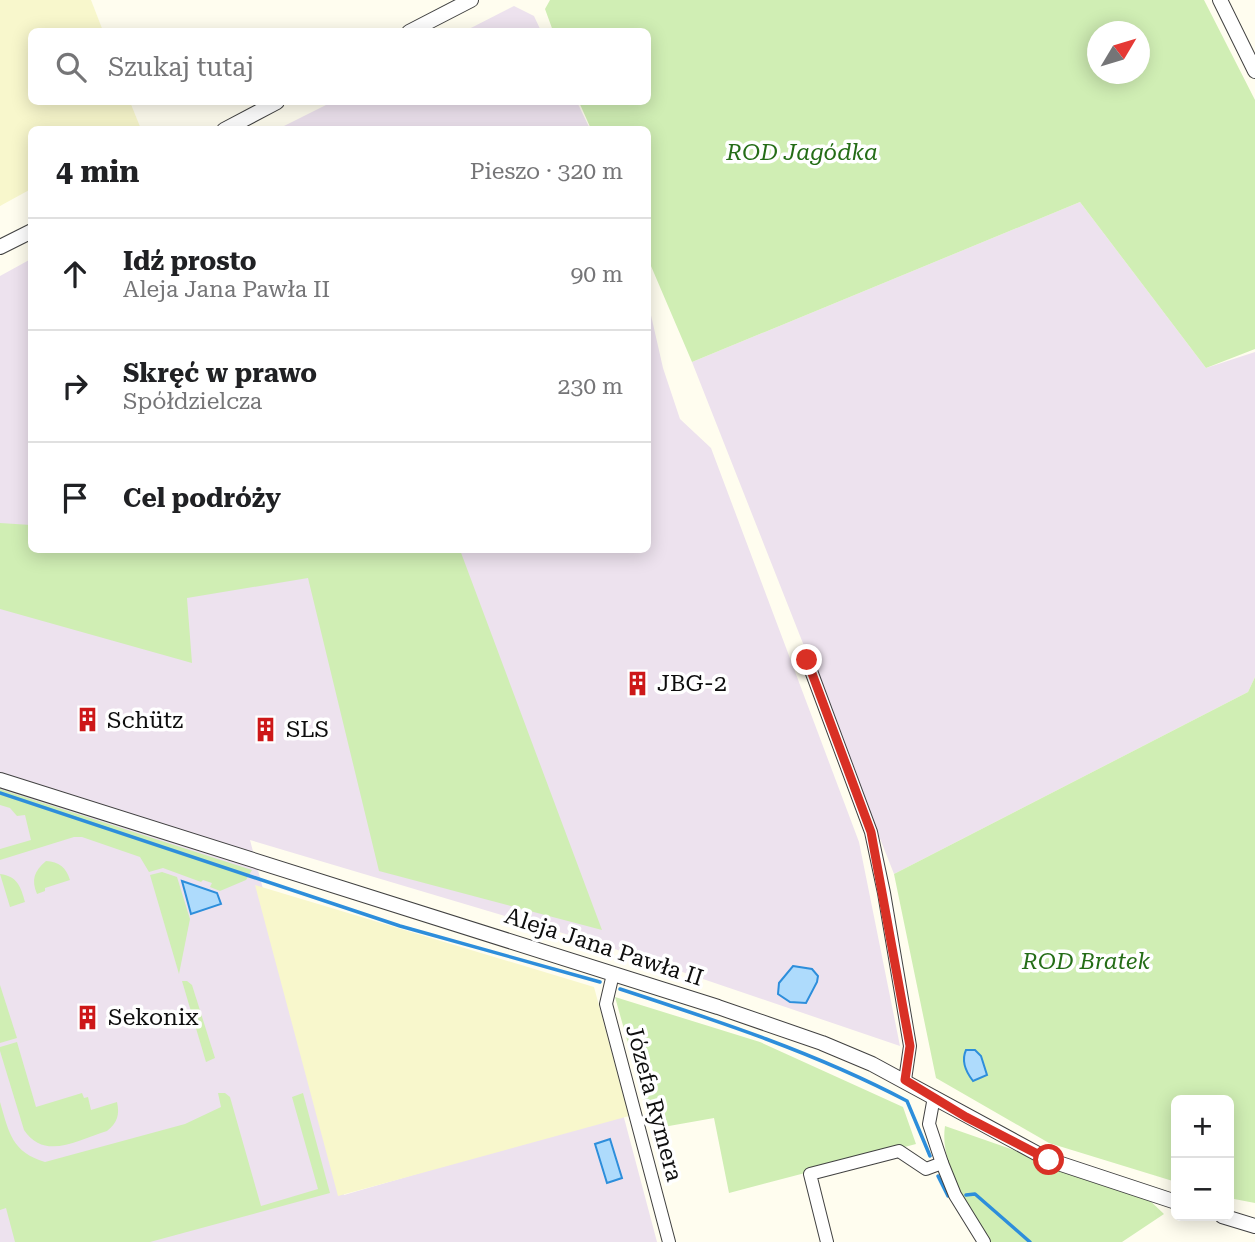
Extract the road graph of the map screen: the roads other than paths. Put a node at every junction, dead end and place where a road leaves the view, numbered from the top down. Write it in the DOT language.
graph roads {
  1 [pos="471,0"];
  2 [pos="1220,0"];
  3 [pos="417,28"];
  4 [pos="1255,71"];
  5 [pos="271,105"];
  6 [pos="232,126"];
  7 [pos="28,232"];
  8 [pos="0,247"];
  9 [pos="807,660"];
  10 [pos="0,780"];
  11 [pos="613,974"];
  12 [pos="905,1080"];
  13 [pos="934,1097"];
  14 [pos="942,1163"];
  15 [pos="1171,1200"];
  16 [pos="1234,1220"];
  17 [pos="1255,1226"];
  18 [pos="669,1242"];
  19 [pos="827,1242"];
  20 [pos="984,1242"];
  1 -- 3 [label="street"];
  2 -- 4 [label="street"];
  5 -- 6 [label="street"];
  7 -- 8 [label="street"];
  9 -- 12 [label="street"];
  10 -- 11 [label="street, Aleja Jana Pawła II"];
  11 -- 12 [label="street, Aleja Jana Pawła II"];
  11 -- 18 [label="street, Józefa Rymera"];
  12 -- 13 [label="street, Aleja Jana Pawła II"];
  13 -- 14 [label="street"];
  13 -- 15 [label="street, Aleja Jana Pawła II"];
  14 -- 19 [label="street"];
  14 -- 20 [label="street"];
  16 -- 17 [label="street"];
}
